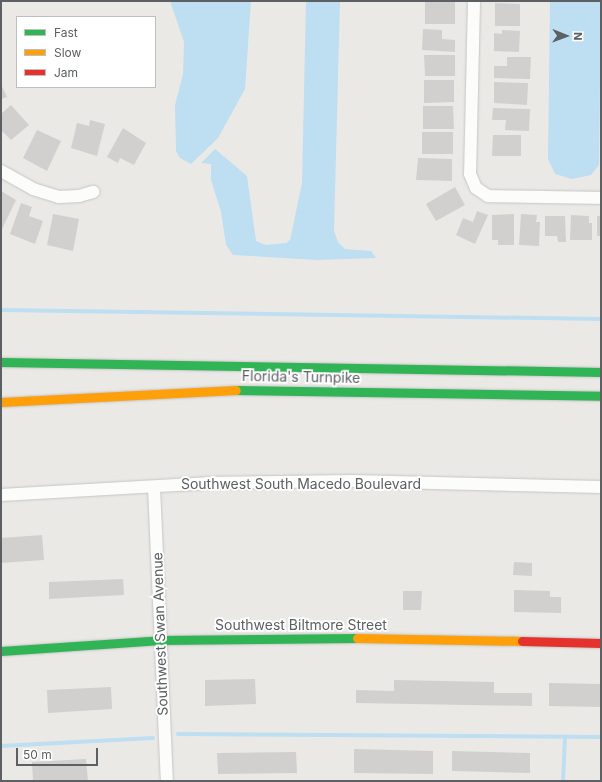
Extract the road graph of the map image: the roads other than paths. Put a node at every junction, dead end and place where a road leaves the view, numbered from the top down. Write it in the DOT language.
graph roads {
  1 [pos="474,1"];
  2 [pos="1,171"];
  3 [pos="93,192"];
  4 [pos="601,198"];
  5 [pos="1,362"];
  6 [pos="601,372"];
  7 [pos="601,396"];
  8 [pos="1,402"];
  9 [pos="154,487"];
  10 [pos="601,487"];
  11 [pos="1,494"];
  12 [pos="160,640"];
  13 [pos="601,643"];
  14 [pos="1,651"];
  15 [pos="167,781"];
  1 -- 4 [label="street"];
  2 -- 3 [label="street"];
  5 -- 6 [label="main road, Florida's Turnpike"];
  7 -- 8 [label="main road, Florida's Turnpike"];
  9 -- 10 [label="street, Southwest South Macedo Boulevard"];
  9 -- 11 [label="street, Southwest South Macedo Boulevard"];
  9 -- 12 [label="street, Southwest Swan Avenue"];
  12 -- 13 [label="main road, Southwest Biltmore Street"];
  12 -- 14 [label="main road, Southwest Biltmore Street"];
  12 -- 15 [label="street, Southwest Swan Avenue"];
}
